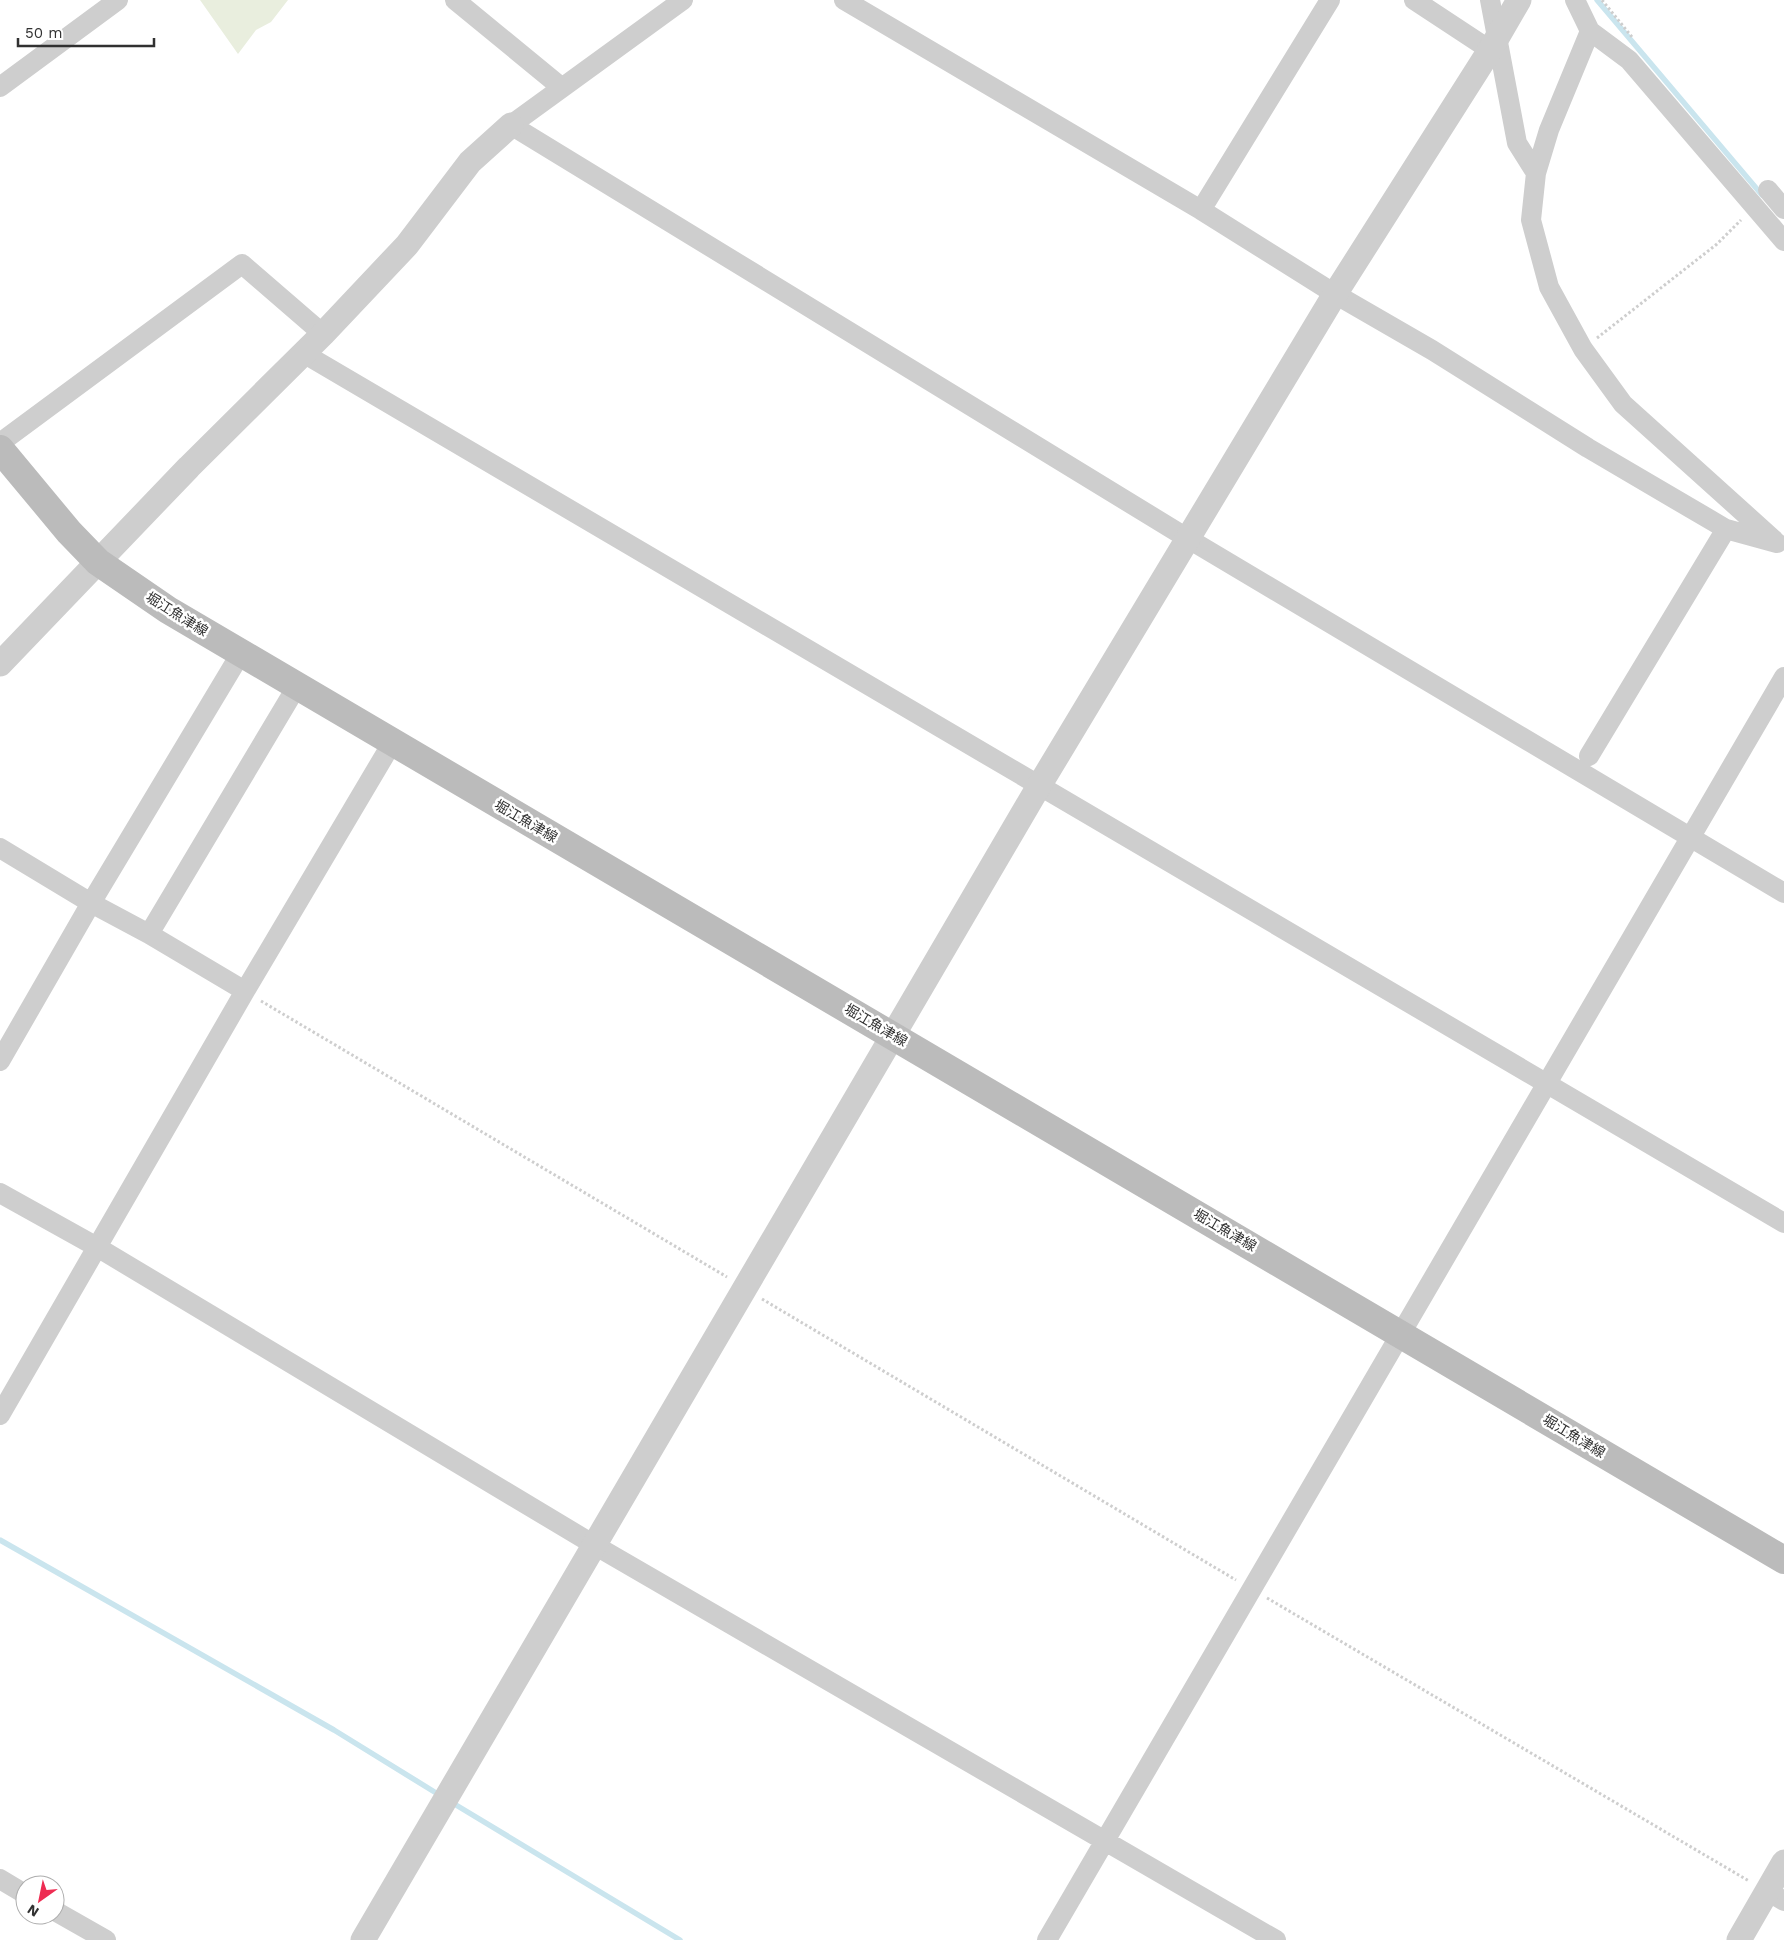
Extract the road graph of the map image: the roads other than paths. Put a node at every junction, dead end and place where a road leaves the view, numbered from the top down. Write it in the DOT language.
graph roads {
  1 [pos="118,0"];
  2 [pos="455,0"];
  3 [pos="683,0"];
  4 [pos="844,0"];
  5 [pos="1330,0"];
  6 [pos="1414,0"];
  7 [pos="1490,0"];
  8 [pos="1519,0"];
  9 [pos="1575,0"];
  10 [pos="1590,31"];
  11 [pos="1493,45"];
  12 [pos="0,87"];
  13 [pos="561,87"];
  14 [pos="511,125"];
  15 [pos="1536,173"];
  16 [pos="1768,190"];
  17 [pos="1784,209"];
  18 [pos="1201,210"];
  19 [pos="1784,241"];
  20 [pos="1335,294"];
  21 [pos="323,334"];
  22 [pos="303,353"];
  23 [pos="0,444"];
  24 [pos="0,449"];
  25 [pos="1726,529"];
  26 [pos="1187,538"];
  27 [pos="1781,546"];
  28 [pos="98,562"];
  29 [pos="240,653"];
  30 [pos="0,664"];
  31 [pos="1784,677"];
  32 [pos="297,686"];
  33 [pos="392,743"];
  34 [pos="1589,756"];
  35 [pos="1040,786"];
  36 [pos="1690,837"];
  37 [pos="0,848"];
  38 [pos="1784,893"];
  39 [pos="91,903"];
  40 [pos="149,934"];
  41 [pos="245,991"];
  42 [pos="894,1035"];
  43 [pos="0,1061"];
  44 [pos="1547,1084"];
  45 [pos="0,1193"];
  46 [pos="1784,1223"];
  47 [pos="97,1247"];
  48 [pos="1401,1334"];
  49 [pos="0,1415"];
  50 [pos="596,1546"];
  51 [pos="1784,1560"];
  52 [pos="1105,1841"];
  53 [pos="1784,1862"];
  54 [pos="0,1879"];
  55 [pos="15,1888"];
  56 [pos="1776,1896"];
  57 [pos="65,1917"];
  58 [pos="106,1940"];
  59 [pos="363,1940"];
  60 [pos="1047,1940"];
  61 [pos="1276,1940"];
  62 [pos="1739,1940"];
  1 -- 12 [label="street"];
  2 -- 13 [label="street"];
  3 -- 13 [label="street"];
  4 -- 18 [label="street"];
  5 -- 18 [label="street"];
  6 -- 11 [label="street"];
  7 -- 11 [label="street"];
  8 -- 11 [label="street"];
  9 -- 10 [label="street"];
  10 -- 15 [label="street"];
  10 -- 19 [label="street"];
  11 -- 15 [label="street"];
  11 -- 20 [label="street"];
  13 -- 14 [label="street"];
  14 -- 21 [label="street"];
  14 -- 26 [label="street"];
  15 -- 27 [label="street"];
  16 -- 17 [label="street"];
  18 -- 20 [label="street"];
  20 -- 25 [label="street"];
  20 -- 26 [label="street"];
  21 -- 22 [label="street"];
  21 -- 23 [label="street"];
  22 -- 28 [label="street"];
  22 -- 35 [label="street"];
  24 -- 28 [label="main road, 堀江魚津線"];
  25 -- 27 [label="street"];
  25 -- 34 [label="street"];
  26 -- 35 [label="street"];
  26 -- 36 [label="street"];
  28 -- 29 [label="main road, 堀江魚津線"];
  28 -- 30 [label="street"];
  29 -- 32 [label="main road, 堀江魚津線"];
  29 -- 39 [label="street"];
  31 -- 36 [label="street"];
  32 -- 33 [label="main road, 堀江魚津線"];
  32 -- 40 [label="street"];
  33 -- 41 [label="street"];
  33 -- 42 [label="main road, 堀江魚津線"];
  35 -- 42 [label="street"];
  35 -- 44 [label="street"];
  36 -- 38 [label="street"];
  36 -- 44 [label="street"];
  37 -- 39 [label="street"];
  39 -- 40 [label="street"];
  39 -- 43 [label="street"];
  40 -- 41 [label="street"];
  41 -- 47 [label="street"];
  42 -- 48 [label="main road, 堀江魚津線"];
  42 -- 50 [label="street"];
  44 -- 46 [label="street"];
  44 -- 48 [label="street"];
  45 -- 47 [label="street"];
  47 -- 49 [label="street"];
  47 -- 50 [label="street"];
  48 -- 51 [label="main road, 堀江魚津線"];
  48 -- 52 [label="street"];
  50 -- 52 [label="street"];
  50 -- 59 [label="street"];
  52 -- 60 [label="street"];
  52 -- 61 [label="street"];
  53 -- 56 [label="street"];
  54 -- 55 [label="street"];
  56 -- 62 [label="street"];
  57 -- 58 [label="street"];
}
